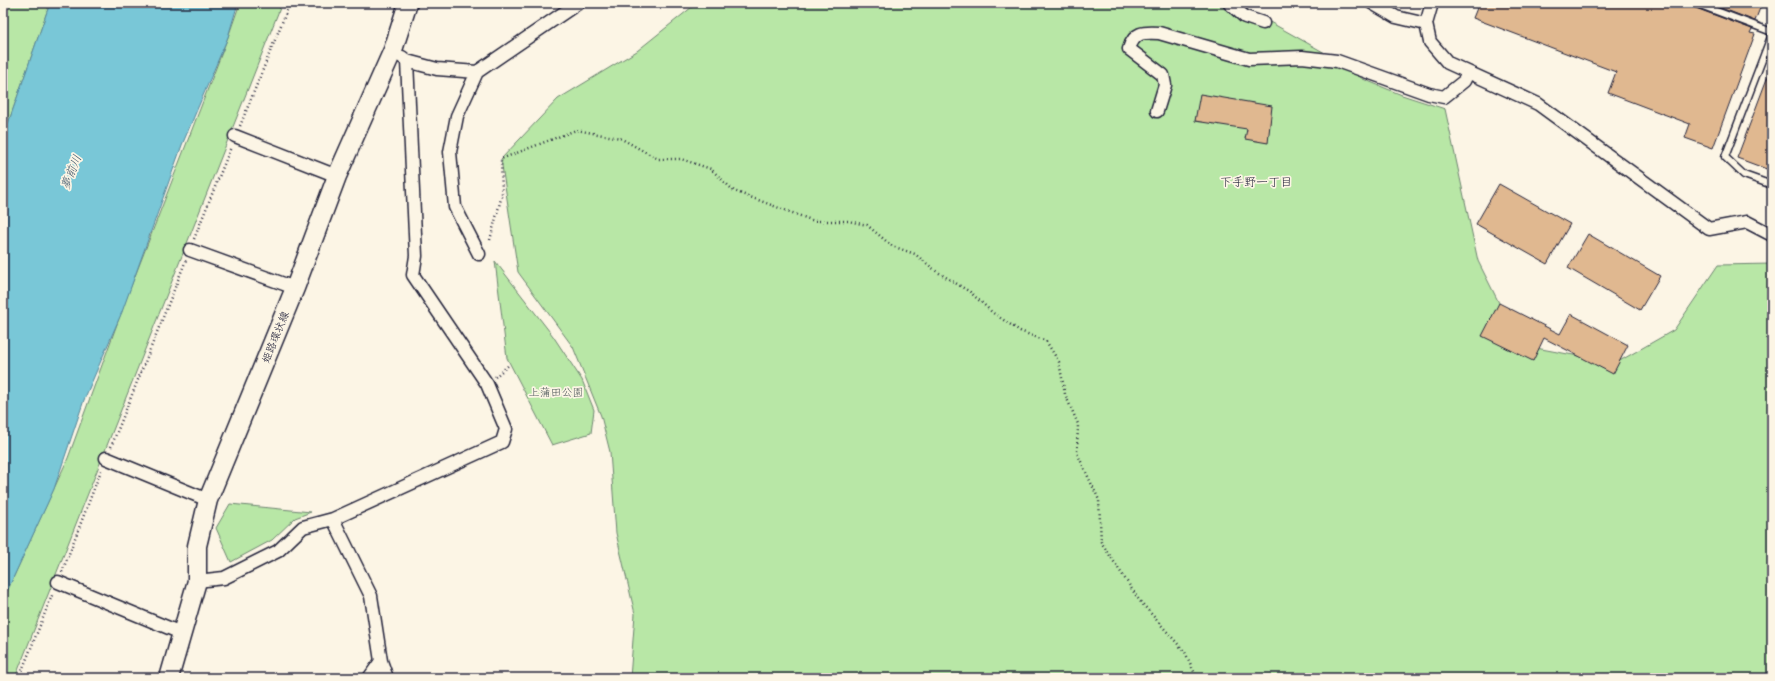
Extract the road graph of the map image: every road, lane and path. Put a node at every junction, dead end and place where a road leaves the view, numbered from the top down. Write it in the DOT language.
graph roads {
  1 [pos="290,3"];
  2 [pos="408,3"];
  3 [pos="578,3"];
  4 [pos="1229,3"];
  5 [pos="1372,3"];
  6 [pos="1432,3"];
  7 [pos="1695,3"];
  8 [pos="1263,23"];
  9 [pos="1426,24"];
  10 [pos="1772,33"];
  11 [pos="392,50"];
  12 [pos="407,61"];
  13 [pos="478,72"];
  14 [pos="1468,73"];
  15 [pos="1156,111"];
  16 [pos="236,136"];
  17 [pos="337,176"];
  18 [pos="1772,185"];
  19 [pos="1772,235"];
  20 [pos="490,240"];
  21 [pos="190,250"];
  22 [pos="479,254"];
  23 [pos="295,288"];
  24 [pos="510,364"];
  25 [pos="487,384"];
  26 [pos="106,458"];
  27 [pos="208,500"];
  28 [pos="332,519"];
  29 [pos="197,581"];
  30 [pos="58,582"];
  31 [pos="181,632"];
  32 [pos="381,661"];
  33 [pos="20,678"];
  34 [pos="169,678"];
  35 [pos="369,678"];
  36 [pos="387,678"];
  37 [pos="1199,678"];
  1 -- 16 [label="path"];
  2 -- 11 [label="main road, 姫路環状線"];
  3 -- 13 [label="street"];
  4 -- 8 [label="street"];
  5 -- 9 [label="street"];
  6 -- 9 [label="street"];
  7 -- 10 [label="lane"];
  9 -- 14 [label="street"];
  10 -- 18 [label="lane"];
  11 -- 12 [label="street"];
  11 -- 17 [label="main road, 姫路環状線"];
  12 -- 13 [label="street"];
  12 -- 25 [label="street"];
  13 -- 22 [label="street"];
  14 -- 15 [label="street"];
  14 -- 19 [label="street"];
  16 -- 17 [label="street"];
  16 -- 21 [label="path"];
  17 -- 23 [label="main road, 姫路環状線"];
  20 -- 37 [label="path"];
  21 -- 23 [label="street"];
  21 -- 26 [label="path"];
  23 -- 27 [label="main road, 姫路環状線"];
  24 -- 25 [label="path"];
  25 -- 28 [label="street"];
  26 -- 27 [label="street"];
  26 -- 30 [label="path"];
  27 -- 29 [label="main road, 姫路環状線"];
  28 -- 29 [label="street"];
  28 -- 32 [label="street"];
  29 -- 31 [label="main road, 姫路環状線"];
  30 -- 31 [label="street"];
  30 -- 33 [label="path"];
  31 -- 34 [label="main road, 姫路環状線"];
  32 -- 35 [label="street"];
  32 -- 36 [label="street"];
}
